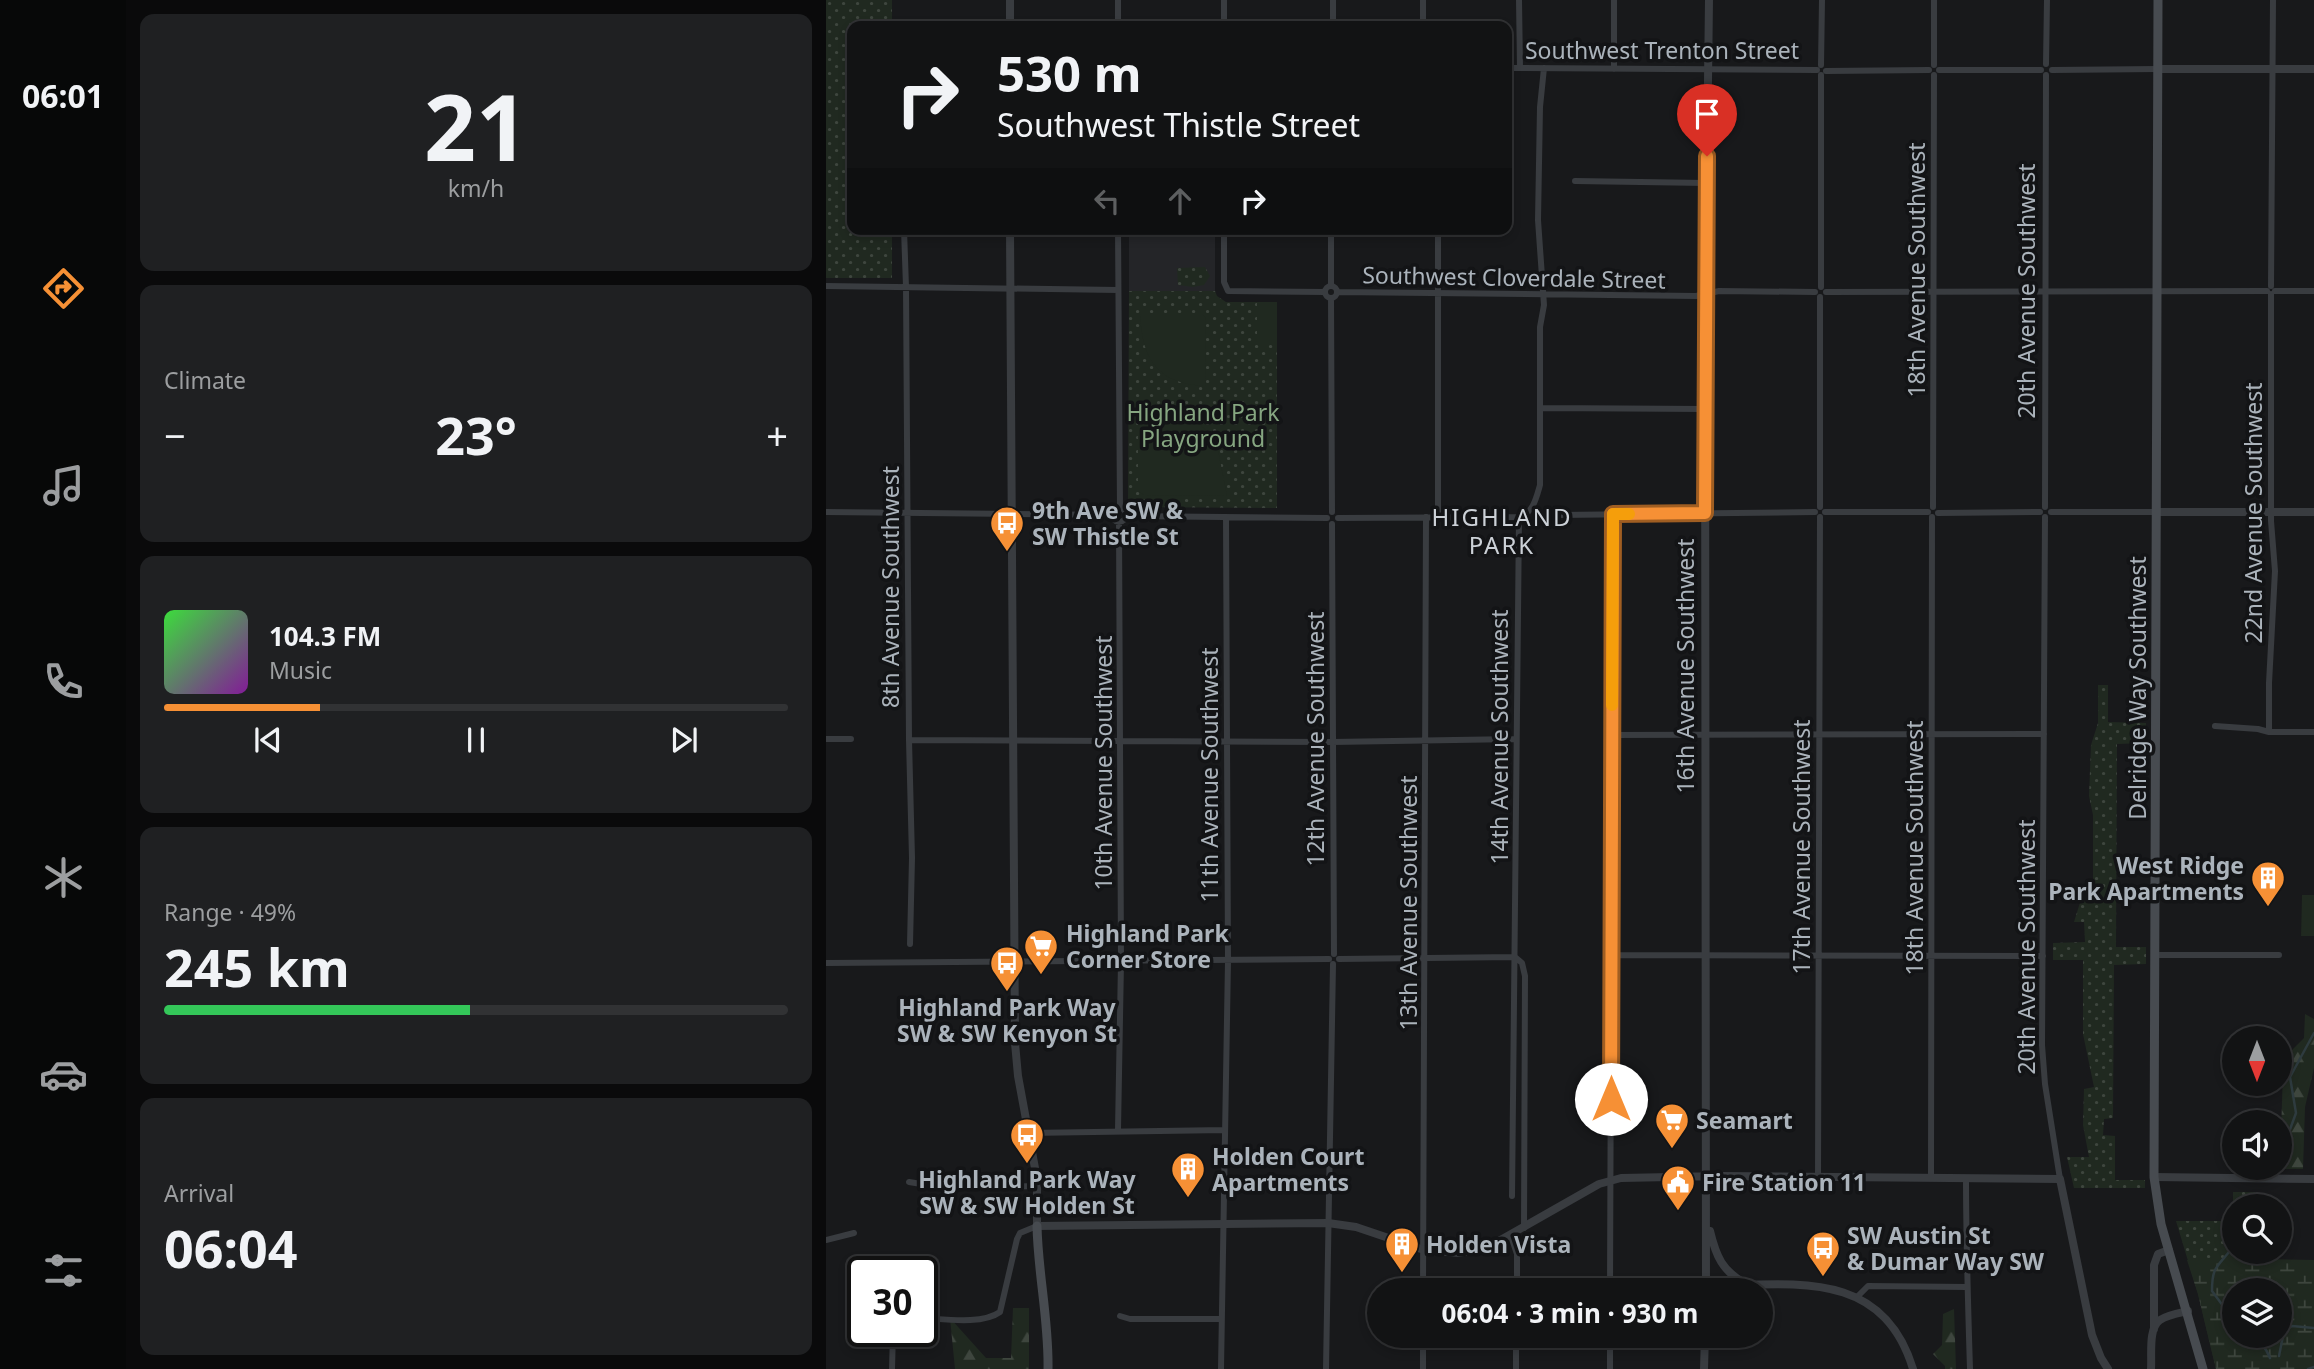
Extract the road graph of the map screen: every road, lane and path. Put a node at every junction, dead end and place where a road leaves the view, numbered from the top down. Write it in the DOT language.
graph roads {
  1 [pos="1010,0"];
  2 [pos="1118,0"];
  3 [pos="1224,0"];
  4 [pos="1333,0"];
  5 [pos="1423,0"];
  6 [pos="1519,0"];
  7 [pos="1614,0"];
  8 [pos="1709,0"];
  9 [pos="1822,0"];
  10 [pos="1934,0"];
  11 [pos="2047,0"];
  12 [pos="2158,0"];
  13 [pos="2273,0"];
  14 [pos="1010,21"];
  15 [pos="1118,21"];
  16 [pos="1224,21"];
  17 [pos="1333,21"];
  18 [pos="1423,21"];
  19 [pos="1512,68"];
  20 [pos="1520,68"];
  21 [pos="1544,68"];
  22 [pos="1614,69"];
  23 [pos="2158,69"];
  24 [pos="2273,69"];
  25 [pos="2314,69"];
  26 [pos="1708,70"];
  27 [pos="1821,70"];
  28 [pos="1934,70"];
  29 [pos="2046,70"];
  30 [pos="1575,181"];
  31 [pos="1706,183"];
  32 [pos="904,235"];
  33 [pos="1010,235"];
  34 [pos="1118,235"];
  35 [pos="1224,235"];
  36 [pos="1331,235"];
  37 [pos="1438,235"];
  38 [pos="826,286"];
  39 [pos="1331,286"];
  40 [pos="906,287"];
  41 [pos="1010,289"];
  42 [pos="1118,290"];
  43 [pos="2314,290"];
  44 [pos="1933,291"];
  45 [pos="2045,291"];
  46 [pos="2158,291"];
  47 [pos="2271,291"];
  48 [pos="1325,292"];
  49 [pos="1337,292"];
  50 [pos="1821,292"];
  51 [pos="1438,294"];
  52 [pos="1705,294"];
  53 [pos="1544,295"];
  54 [pos="1331,298"];
  55 [pos="1541,408"];
  56 [pos="1705,409"];
  57 [pos="1120,508"];
  58 [pos="826,512"];
  59 [pos="1820,512"];
  60 [pos="1933,512"];
  61 [pos="2045,512"];
  62 [pos="2157,512"];
  63 [pos="2272,512"];
  64 [pos="2314,512"];
  65 [pos="1705,513"];
  66 [pos="908,514"];
  67 [pos="1012,514"];
  68 [pos="1613,514"];
  69 [pos="1112,515"];
  70 [pos="1558,515"];
  71 [pos="1127,516"];
  72 [pos="1332,516"];
  73 [pos="1226,517"];
  74 [pos="1426,517"];
  75 [pos="1438,517"];
  76 [pos="1519,517"];
  77 [pos="1119,522"];
  78 [pos="2215,726"];
  79 [pos="2269,733"];
  80 [pos="2314,733"];
  81 [pos="1704,734"];
  82 [pos="1819,734"];
  83 [pos="1932,734"];
  84 [pos="2045,734"];
  85 [pos="1612,735"];
  86 [pos="826,739"];
  87 [pos="851,739"];
  88 [pos="1516,739"];
  89 [pos="909,740"];
  90 [pos="1013,740"];
  91 [pos="1426,740"];
  92 [pos="1120,741"];
  93 [pos="1226,742"];
  94 [pos="1332,742"];
  95 [pos="910,944"];
  96 [pos="1704,954"];
  97 [pos="1612,955"];
  98 [pos="1818,955"];
  99 [pos="1932,955"];
  100 [pos="2156,955"];
  101 [pos="2279,955"];
  102 [pos="2043,956"];
  103 [pos="1516,957"];
  104 [pos="1425,958"];
  105 [pos="1334,959"];
  106 [pos="1121,961"];
  107 [pos="1228,961"];
  108 [pos="826,963"];
  109 [pos="1016,963"];
  110 [pos="1118,1130"];
  111 [pos="1225,1130"];
  112 [pos="1028,1133"];
  113 [pos="1706,1176"];
  114 [pos="1818,1177"];
  115 [pos="2154,1177"];
  116 [pos="1931,1178"];
  117 [pos="1966,1178"];
  118 [pos="2060,1179"];
  119 [pos="2314,1179"];
  120 [pos="1611,1180"];
  121 [pos="909,1182"];
  122 [pos="1037,1186"];
  123 [pos="1512,1196"];
  124 [pos="1706,1218"];
  125 [pos="1328,1223"];
  126 [pos="1223,1224"];
  127 [pos="1037,1226"];
  128 [pos="1524,1228"];
  129 [pos="854,1233"];
  130 [pos="1511,1236"];
  131 [pos="826,1240"];
  132 [pos="1424,1250"];
  133 [pos="2169,1250"];
  134 [pos="1423,1278"];
  135 [pos="1517,1278"];
  136 [pos="1610,1278"];
  137 [pos="1706,1278"];
  138 [pos="1734,1278"];
  139 [pos="1773,1286"];
  140 [pos="1966,1287"];
  141 [pos="1857,1297"];
  142 [pos="2188,1311"];
  143 [pos="1120,1316"];
  144 [pos="938,1319"];
  145 [pos="1221,1319"];
  146 [pos="2154,1329"];
  147 [pos="893,1347"];
  148 [pos="1423,1348"];
  149 [pos="1516,1348"];
  150 [pos="1610,1348"];
  151 [pos="1705,1348"];
  152 [pos="892,1369"];
  153 [pos="1048,1369"];
  154 [pos="1221,1369"];
  155 [pos="1326,1369"];
  156 [pos="1423,1369"];
  157 [pos="1516,1369"];
  158 [pos="1610,1369"];
  159 [pos="1704,1369"];
  160 [pos="1913,1369"];
  161 [pos="1970,1369"];
  162 [pos="2108,1369"];
  163 [pos="2151,1369"];
  164 [pos="2203,1369"];
  1 -- 14 [label="street"];
  2 -- 15 [label="street"];
  3 -- 16 [label="street"];
  4 -- 17 [label="street"];
  5 -- 18 [label="street"];
  6 -- 20 [label="street"];
  7 -- 22 [label="street"];
  8 -- 26 [label="street, 16th Avenue Southwest"];
  9 -- 27 [label="street, 17th Avenue Southwest"];
  10 -- 28 [label="street, 18th Avenue Southwest"];
  11 -- 29 [label="street, 20th Avenue Southwest"];
  12 -- 23 [label="main road, Delridge Way Southwest"];
  13 -- 24 [label="street, 22nd Avenue Southwest"];
  19 -- 20 [label="street, Southwest Trenton Street"];
  20 -- 21 [label="street, Southwest Trenton Street"];
  21 -- 22 [label="street, Southwest Trenton Street"];
  21 -- 53 [label="street"];
  22 -- 26 [label="street, Southwest Trenton Street"];
  23 -- 24 [label="street, Southwest Trenton Street"];
  23 -- 29 [label="street, Southwest Trenton Street"];
  23 -- 46 [label="main road, Delridge Way Southwest"];
  24 -- 25 [label="street, Southwest Trenton Street"];
  24 -- 47 [label="street, 22nd Avenue Southwest"];
  26 -- 27 [label="street, Southwest Trenton Street"];
  26 -- 31 [label="street, 16th Avenue Southwest"];
  27 -- 28 [label="street, Southwest Trenton Street"];
  27 -- 50 [label="street, 17th Avenue Southwest"];
  28 -- 29 [label="street, Southwest Trenton Street"];
  28 -- 44 [label="street, 18th Avenue Southwest"];
  29 -- 45 [label="street, 20th Avenue Southwest"];
  30 -- 31 [label="street"];
  31 -- 52 [label="street, 16th Avenue Southwest"];
  32 -- 40 [label="street, 8th Avenue Southwest"];
  33 -- 41 [label="street"];
  34 -- 42 [label="street"];
  35 -- 48 [label="street"];
  36 -- 39 [label="street"];
  37 -- 51 [label="street"];
  38 -- 40 [label="street"];
  39 -- 48 [label="street"];
  39 -- 49 [label="street"];
  40 -- 41 [label="street"];
  40 -- 66 [label="street, 8th Avenue Southwest"];
  41 -- 42 [label="street"];
  41 -- 67 [label="street"];
  42 -- 57 [label="street"];
  43 -- 47 [label="street, Southwest Cloverdale Street"];
  44 -- 45 [label="street, Southwest Cloverdale Street"];
  44 -- 50 [label="street, Southwest Cloverdale Street"];
  44 -- 60 [label="street, 18th Avenue Southwest"];
  45 -- 46 [label="street, Southwest Cloverdale Street"];
  45 -- 61 [label="street, 20th Avenue Southwest"];
  46 -- 47 [label="street, Southwest Cloverdale Street"];
  46 -- 62 [label="main road, Delridge Way Southwest"];
  47 -- 63 [label="street, 22nd Avenue Southwest"];
  48 -- 54 [label="street"];
  49 -- 51 [label="street, Southwest Cloverdale Street"];
  49 -- 54 [label="street"];
  50 -- 52 [label="street, Southwest Cloverdale Street"];
  50 -- 59 [label="street, 17th Avenue Southwest"];
  51 -- 53 [label="street, Southwest Cloverdale Street"];
  51 -- 75 [label="street"];
  52 -- 53 [label="street, Southwest Cloverdale Street"];
  52 -- 56 [label="street, 16th Avenue Southwest"];
  53 -- 55 [label="street"];
  54 -- 72 [label="street"];
  55 -- 56 [label="street"];
  55 -- 76 [label="street"];
  56 -- 65 [label="street, 16th Avenue Southwest"];
  57 -- 69 [label="street"];
  57 -- 71 [label="street"];
  58 -- 66 [label="street"];
  59 -- 60 [label="street"];
  59 -- 65 [label="street"];
  59 -- 82 [label="street, 17th Avenue Southwest"];
  60 -- 61 [label="street"];
  60 -- 83 [label="street, 18th Avenue Southwest"];
  61 -- 62 [label="street"];
  61 -- 84 [label="street, 20th Avenue Southwest"];
  62 -- 63 [label="street"];
  62 -- 100 [label="main road, Delridge Way Southwest"];
  63 -- 64 [label="street"];
  63 -- 79 [label="street, 22nd Avenue Southwest"];
  65 -- 68 [label="street"];
  65 -- 81 [label="street, 16th Avenue Southwest"];
  66 -- 67 [label="street"];
  66 -- 89 [label="street, 8th Avenue Southwest"];
  67 -- 69 [label="street"];
  67 -- 90 [label="street"];
  68 -- 70 [label="street"];
  68 -- 85 [label="street"];
  69 -- 77 [label="street"];
  71 -- 73 [label="street"];
  71 -- 77 [label="street"];
  72 -- 73 [label="street"];
  72 -- 74 [label="street"];
  72 -- 94 [label="street, 12th Avenue Southwest"];
  73 -- 93 [label="street, 11th Avenue Southwest"];
  74 -- 75 [label="street"];
  74 -- 91 [label="street, 13th Avenue Southwest"];
  75 -- 76 [label="street"];
  76 -- 88 [label="street, 14th Avenue Southwest"];
  77 -- 92 [label="street, 10th Avenue Southwest"];
  78 -- 79 [label="street"];
  79 -- 80 [label="street"];
  81 -- 82 [label="street"];
  81 -- 85 [label="street"];
  81 -- 96 [label="street, 16th Avenue Southwest"];
  82 -- 83 [label="street"];
  82 -- 98 [label="street, 17th Avenue Southwest"];
  83 -- 84 [label="street"];
  83 -- 99 [label="street, 18th Avenue Southwest"];
  84 -- 102 [label="street, 20th Avenue Southwest"];
  85 -- 97 [label="street"];
  86 -- 87 [label="street"];
  88 -- 91 [label="street"];
  88 -- 103 [label="street, 14th Avenue Southwest"];
  89 -- 90 [label="street"];
  89 -- 95 [label="street, 8th Avenue Southwest"];
  90 -- 92 [label="street"];
  90 -- 109 [label="street"];
  91 -- 94 [label="street"];
  91 -- 104 [label="street, 13th Avenue Southwest"];
  92 -- 93 [label="street"];
  92 -- 106 [label="street, 10th Avenue Southwest"];
  93 -- 94 [label="street"];
  93 -- 107 [label="street, 11th Avenue Southwest"];
  94 -- 105 [label="street, 12th Avenue Southwest"];
  96 -- 97 [label="street"];
  96 -- 98 [label="street"];
  96 -- 113 [label="street, 16th Avenue Southwest"];
  97 -- 120 [label="street"];
  98 -- 99 [label="street"];
  98 -- 114 [label="street, 17th Avenue Southwest"];
  99 -- 102 [label="street"];
  99 -- 116 [label="street, 18th Avenue Southwest"];
  100 -- 101 [label="street"];
  100 -- 115 [label="main road, Delridge Way Southwest"];
  102 -- 118 [label="street, 20th Avenue Southwest"];
  103 -- 104 [label="street"];
  103 -- 123 [label="street, 14th Avenue Southwest"];
  103 -- 128 [label="street, 14th Avenue Southwest"];
  104 -- 105 [label="street"];
  104 -- 132 [label="street, 13th Avenue Southwest"];
  105 -- 107 [label="street"];
  105 -- 125 [label="street, 12th Avenue Southwest"];
  106 -- 107 [label="street"];
  106 -- 109 [label="street"];
  106 -- 110 [label="street, 10th Avenue Southwest"];
  107 -- 111 [label="street, 11th Avenue Southwest"];
  108 -- 109 [label="street"];
  109 -- 112 [label="street"];
  110 -- 111 [label="street"];
  110 -- 112 [label="street"];
  111 -- 126 [label="street, 11th Avenue Southwest"];
  112 -- 122 [label="street"];
  113 -- 114 [label="street"];
  113 -- 120 [label="street"];
  113 -- 124 [label="street, 16th Avenue Southwest"];
  114 -- 116 [label="street"];
  115 -- 119 [label="street"];
  115 -- 133 [label="main road, Delridge Way Southwest"];
  116 -- 117 [label="street"];
  117 -- 118 [label="street"];
  117 -- 140 [label="street"];
  118 -- 162 [label="street, 20th Avenue Southwest"];
  120 -- 128 [label="street"];
  120 -- 136 [label="street"];
  121 -- 122 [label="street"];
  122 -- 127 [label="street"];
  124 -- 137 [label="street, 16th Avenue Southwest"];
  124 -- 138 [label="street"];
  125 -- 126 [label="street"];
  125 -- 132 [label="street"];
  125 -- 155 [label="street, 12th Avenue Southwest"];
  126 -- 127 [label="street"];
  126 -- 145 [label="street, 11th Avenue Southwest"];
  127 -- 144 [label="street"];
  127 -- 153 [label="main road"];
  128 -- 130 [label="street"];
  129 -- 131 [label="street"];
  130 -- 132 [label="street"];
  130 -- 135 [label="street"];
  132 -- 134 [label="street, 13th Avenue Southwest"];
  133 -- 142 [label="main road, Delridge Way Southwest"];
  133 -- 146 [label="street"];
  139 -- 141 [label="street"];
  140 -- 141 [label="street"];
  140 -- 161 [label="street"];
  141 -- 160 [label="street"];
  142 -- 146 [label="street"];
  142 -- 164 [label="main road, Delridge Way Southwest"];
  143 -- 145 [label="street"];
  145 -- 154 [label="street, 11th Avenue Southwest"];
  146 -- 163 [label="street"];
  147 -- 152 [label="street"];
  148 -- 156 [label="street"];
  149 -- 157 [label="street"];
  150 -- 158 [label="street"];
  151 -- 159 [label="street"];
}
